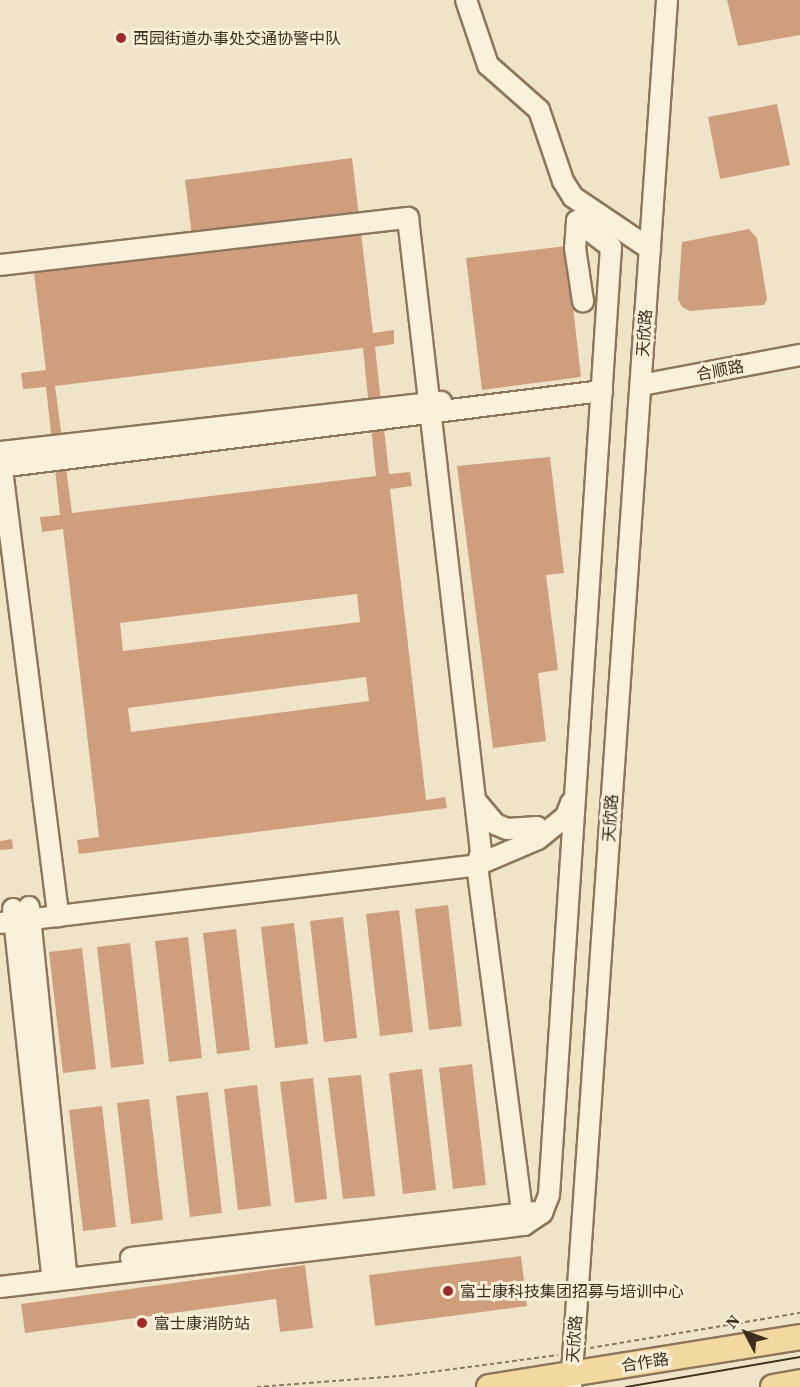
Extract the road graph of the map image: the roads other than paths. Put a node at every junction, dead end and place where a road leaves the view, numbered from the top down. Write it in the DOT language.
graph roads {
  1 [pos="466,0"];
  2 [pos="668,0"];
  3 [pos="650,249"];
  4 [pos="0,265"];
  5 [pos="583,300"];
  6 [pos="800,355"];
  7 [pos="640,385"];
  8 [pos="602,391"];
  9 [pos="424,408"];
  10 [pos="0,459"];
  11 [pos="572,789"];
  12 [pos="475,800"];
  13 [pos="537,827"];
  14 [pos="473,859"];
  15 [pos="57,909"];
  16 [pos="14,915"];
  17 [pos="516,1219"];
  18 [pos="0,1274"];
  19 [pos="59,1274"];
  20 [pos="0,1287"];
  21 [pos="800,1337"];
  22 [pos="572,1371"];
  23 [pos="800,1382"];
  24 [pos="489,1387"];
  25 [pos="773,1387"];
  1 -- 3 [label="street"];
  2 -- 3 [label="street, 天欣路"];
  3 -- 7 [label="street, 天欣路"];
  4 -- 9 [label="street"];
  5 -- 8 [label="street"];
  6 -- 7 [label="street, 合顺路"];
  7 -- 22 [label="street, 天欣路"];
  8 -- 9 [label="street"];
  8 -- 11 [label="street"];
  9 -- 10 [label="street"];
  9 -- 12 [label="street"];
  9 -- 14 [label="street"];
  10 -- 15 [label="street"];
  11 -- 13 [label="street"];
  11 -- 14 [label="street"];
  11 -- 17 [label="street"];
  12 -- 13 [label="street"];
  12 -- 14 [label="street"];
  13 -- 14 [label="street"];
  14 -- 15 [label="street"];
  14 -- 17 [label="street"];
  15 -- 16 [label="street"];
  16 -- 19 [label="street"];
  17 -- 19 [label="street"];
  18 -- 19 [label="street"];
  19 -- 20 [label="street"];
  21 -- 22 [label="main road, 合作路"];
  22 -- 24 [label="main road, 合作路"];
  23 -- 25 [label="main road"];
}
